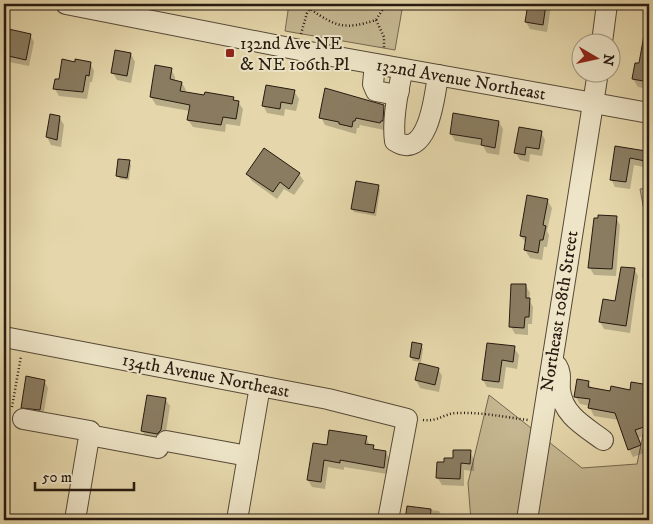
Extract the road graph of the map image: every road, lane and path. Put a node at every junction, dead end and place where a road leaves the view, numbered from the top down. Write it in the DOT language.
graph roads {
  1 [pos="66,4"];
  2 [pos="306,4"];
  3 [pos="386,4"];
  4 [pos="607,4"];
  5 [pos="310,9"];
  6 [pos="376,20"];
  7 [pos="603,32"];
  8 [pos="301,35"];
  9 [pos="378,64"];
  10 [pos="403,68"];
  11 [pos="438,75"];
  12 [pos="596,82"];
  13 [pos="399,91"];
  14 [pos="593,103"];
  15 [pos="649,113"];
  16 [pos="4,336"];
  17 [pos="21,355"];
  18 [pos="551,364"];
  19 [pos="260,386"];
  20 [pos="14,418"];
  21 [pos="407,419"];
  22 [pos="542,422"];
  23 [pos="90,433"];
  24 [pos="603,440"];
  25 [pos="4,454"];
  26 [pos="248,456"];
  27 [pos="75,520"];
  28 [pos="237,520"];
  29 [pos="388,520"];
  30 [pos="527,520"];
  1 -- 9 [label="street, 132nd Avenue Northeast"];
  2 -- 5 [label="path"];
  3 -- 6 [label="path"];
  4 -- 7 [label="street"];
  5 -- 6 [label="path"];
  5 -- 8 [label="path"];
  6 -- 9 [label="path"];
  9 -- 10 [label="street, 132nd Avenue Northeast"];
  9 -- 13 [label="street"];
  10 -- 11 [label="street, 132nd Avenue Northeast"];
  10 -- 13 [label="street"];
  11 -- 13 [label="street"];
  11 -- 14 [label="street, 132nd Avenue Northeast"];
  12 -- 14 [label="street, Northeast 108th Street"];
  14 -- 15 [label="street, 132nd Avenue Northeast"];
  14 -- 18 [label="street, Northeast 108th Street"];
  16 -- 19 [label="street, 134th Avenue Northeast"];
  17 -- 20 [label="path"];
  18 -- 22 [label="street, Northeast 108th Street"];
  18 -- 24 [label="street"];
  19 -- 21 [label="street, 134th Avenue Northeast"];
  19 -- 26 [label="street"];
  20 -- 23 [label="street"];
  20 -- 25 [label="path"];
  21 -- 22 [label="path"];
  21 -- 29 [label="street"];
  22 -- 30 [label="street, Northeast 108th Street"];
  23 -- 26 [label="street"];
  23 -- 27 [label="street"];
  26 -- 28 [label="street"];
}
